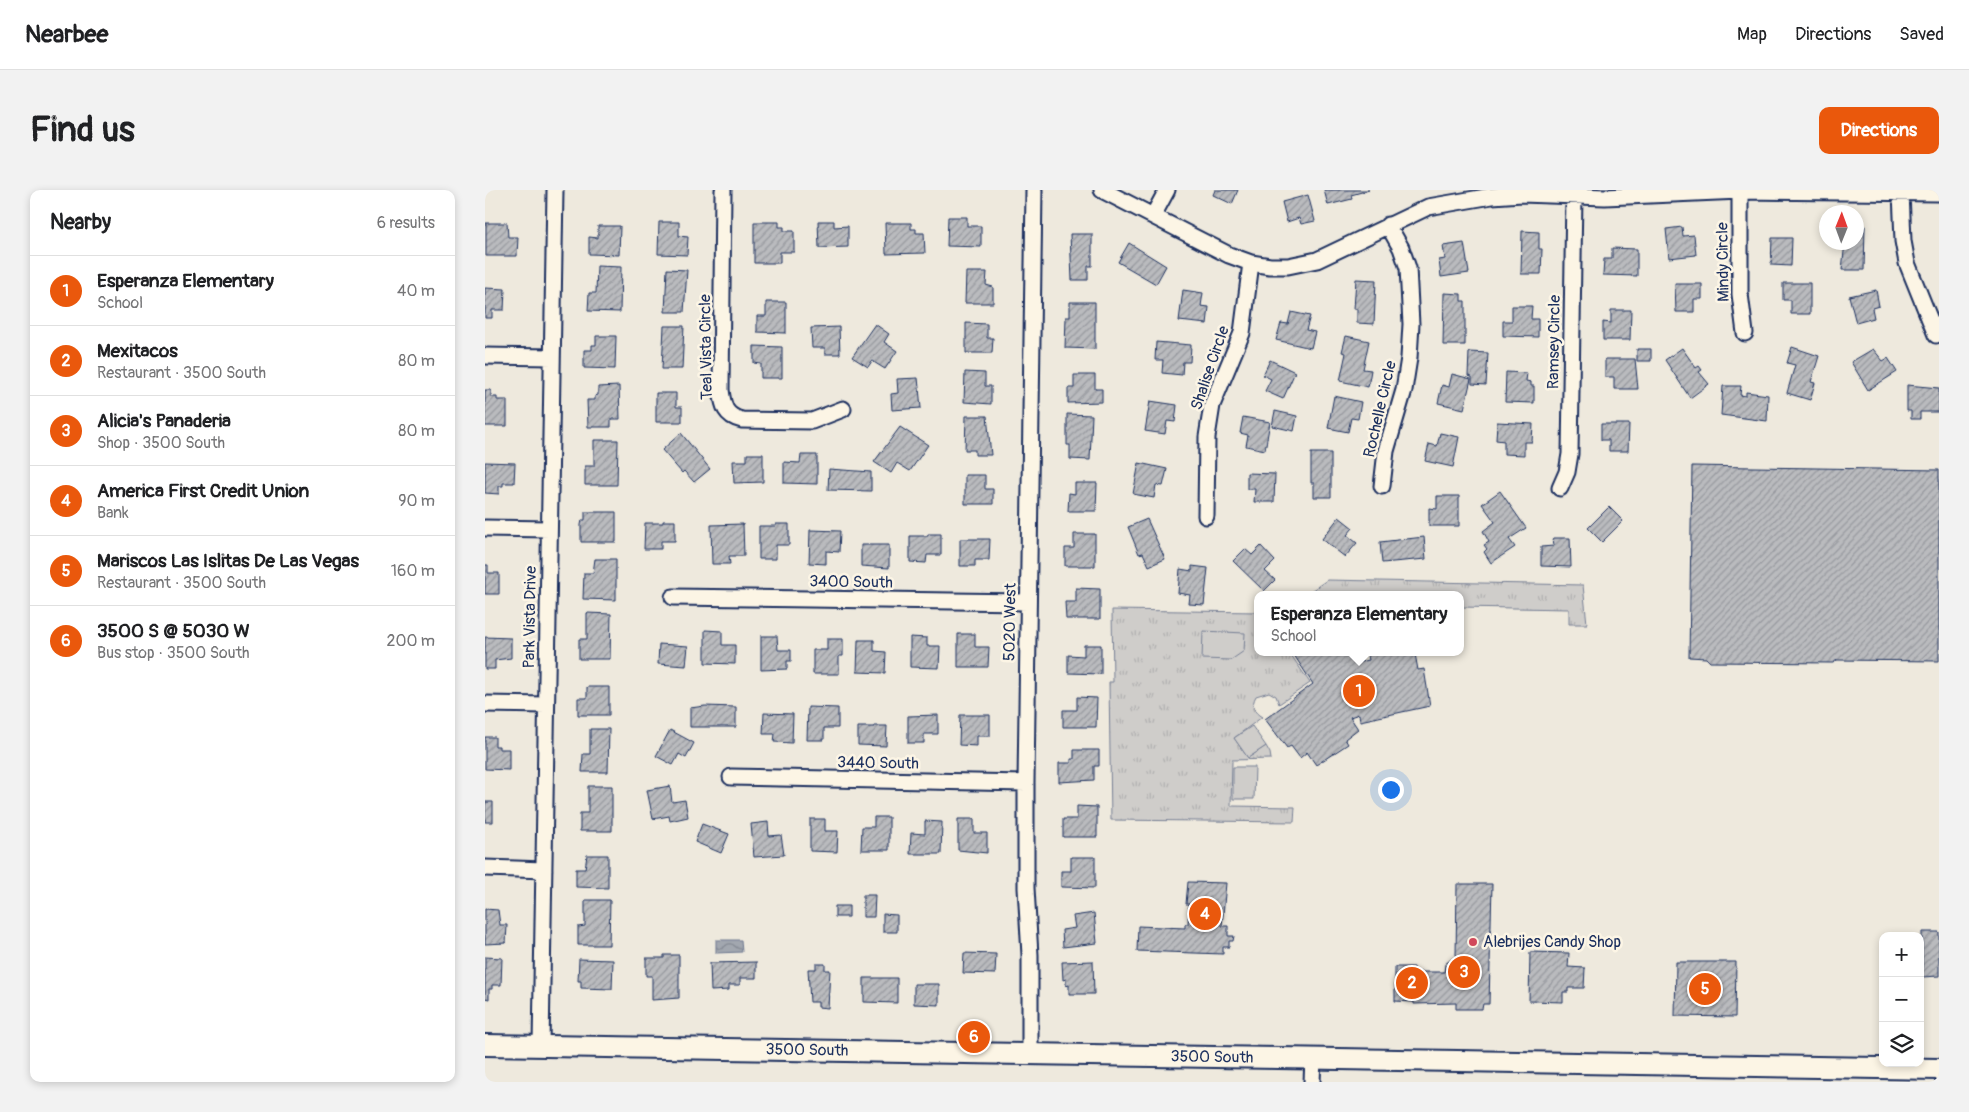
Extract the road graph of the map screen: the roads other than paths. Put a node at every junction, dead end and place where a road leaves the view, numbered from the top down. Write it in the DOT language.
graph roads {
  1 [pos="555,190"];
  2 [pos="723,190"];
  3 [pos="1034,190"];
  4 [pos="1102,190"];
  5 [pos="1167,190"];
  6 [pos="1740,191"];
  7 [pos="1901,192"];
  8 [pos="1939,193"];
  9 [pos="1574,196"];
  10 [pos="1154,214"];
  11 [pos="1388,225"];
  12 [pos="1251,263"];
  13 [pos="1745,333"];
  14 [pos="1936,335"];
  15 [pos="485,356"];
  16 [pos="552,357"];
  17 [pos="843,409"];
  18 [pos="1382,486"];
  19 [pos="1560,488"];
  20 [pos="1206,516"];
  21 [pos="485,528"];
  22 [pos="549,529"];
  23 [pos="673,597"];
  24 [pos="1028,602"];
  25 [pos="485,704"];
  26 [pos="546,705"];
  27 [pos="731,778"];
  28 [pos="1025,783"];
  29 [pos="485,868"];
  30 [pos="544,870"];
  31 [pos="485,1044"];
  32 [pos="541,1045"];
  33 [pos="1030,1053"];
  34 [pos="1313,1058"];
  35 [pos="1939,1068"];
  36 [pos="1312,1082"];
  1 -- 16 [label="street, Park Vista Drive"];
  2 -- 17 [label="street, Teal Vista Circle"];
  3 -- 24 [label="street, 5020 West"];
  4 -- 10 [label="street"];
  5 -- 10 [label="street"];
  6 -- 7 [label="street"];
  6 -- 9 [label="street"];
  6 -- 13 [label="street, Mindy Circle"];
  7 -- 8 [label="street"];
  7 -- 14 [label="street"];
  9 -- 11 [label="street"];
  9 -- 19 [label="street, Ramsey Circle"];
  10 -- 12 [label="street"];
  11 -- 12 [label="street"];
  11 -- 18 [label="street, Rochelle Circle"];
  12 -- 20 [label="street, Shalise Circle"];
  15 -- 16 [label="street"];
  16 -- 22 [label="street, Park Vista Drive"];
  21 -- 22 [label="street"];
  22 -- 26 [label="street, Park Vista Drive"];
  23 -- 24 [label="street, 3400 South"];
  24 -- 28 [label="street, 5020 West"];
  25 -- 26 [label="street"];
  26 -- 30 [label="street, Park Vista Drive"];
  27 -- 28 [label="street, 3440 South"];
  28 -- 33 [label="street, 5020 West"];
  29 -- 30 [label="street"];
  30 -- 32 [label="street, Park Vista Drive"];
  31 -- 32 [label="main road, 3500 South"];
  32 -- 33 [label="main road, 3500 South"];
  33 -- 34 [label="main road, 3500 South"];
  34 -- 35 [label="main road, 3500 South"];
  34 -- 36 [label="street"];
}
